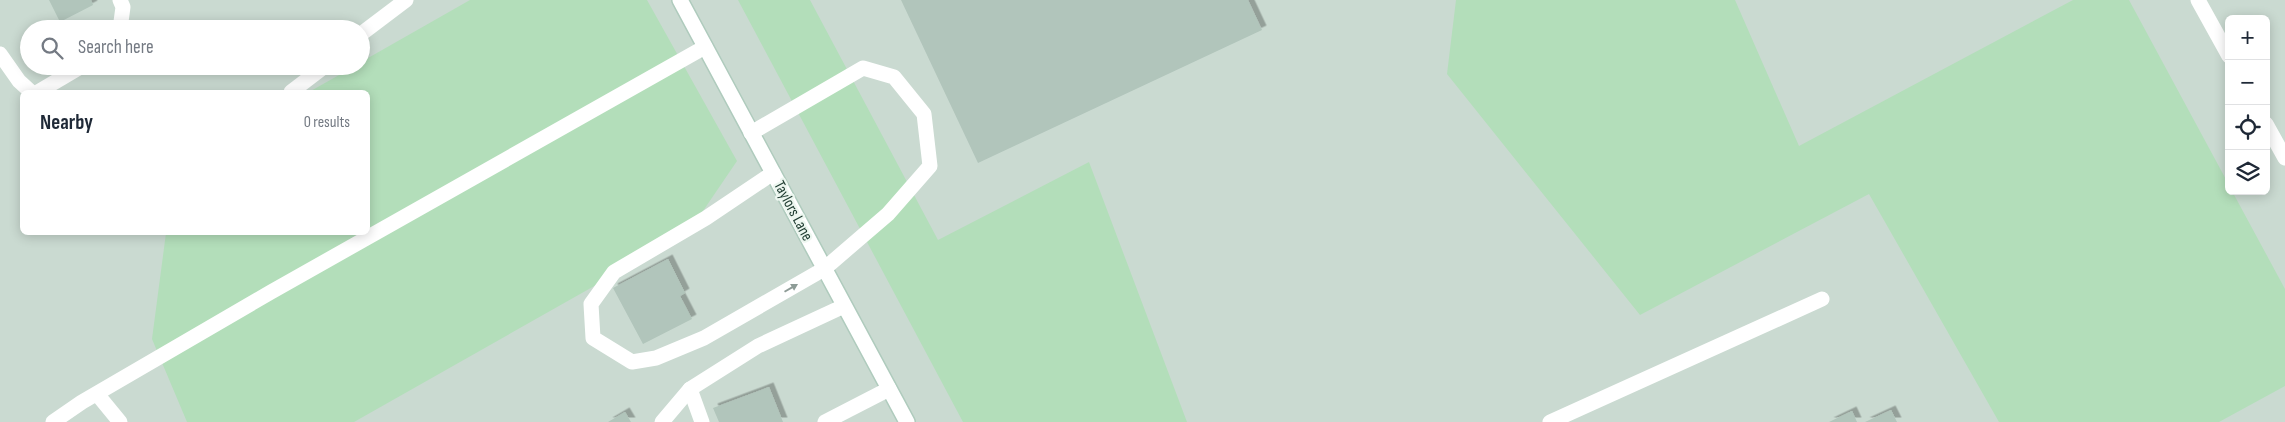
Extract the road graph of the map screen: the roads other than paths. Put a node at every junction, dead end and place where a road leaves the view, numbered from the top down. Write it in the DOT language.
graph roads {
  1 [pos="120,0"];
  2 [pos="406,0"];
  3 [pos="680,0"];
  4 [pos="2198,0"];
  5 [pos="121,20"];
  6 [pos="370,27"];
  7 [pos="705,47"];
  8 [pos="2225,49"];
  9 [pos="0,54"];
  10 [pos="67,75"];
  11 [pos="313,75"];
  12 [pos="29,90"];
  13 [pos="41,90"];
  14 [pos="294,90"];
  15 [pos="2270,131"];
  16 [pos="751,133"];
  17 [pos="2285,158"];
  18 [pos="773,173"];
  19 [pos="824,269"];
  20 [pos="1822,299"];
  21 [pos="844,306"];
  22 [pos="690,389"];
  23 [pos="889,389"];
  24 [pos="97,394"];
  25 [pos="53,422"];
  26 [pos="120,422"];
  27 [pos="662,422"];
  28 [pos="702,422"];
  29 [pos="825,422"];
  30 [pos="907,422"];
  31 [pos="1550,422"];
  1 -- 5 [label="street"];
  2 -- 6 [label="street"];
  3 -- 7 [label="street, Taylors Lane"];
  4 -- 8 [label="street"];
  7 -- 16 [label="street, Taylors Lane"];
  7 -- 24 [label="street"];
  9 -- 12 [label="street"];
  10 -- 13 [label="street"];
  11 -- 14 [label="street"];
  15 -- 17 [label="street"];
  16 -- 18 [label="street, Taylors Lane"];
  16 -- 19 [label="street"];
  18 -- 19 [label="street, Taylors Lane"];
  18 -- 19 [label="street, one-way"];
  19 -- 21 [label="street, Taylors Lane"];
  20 -- 31 [label="street"];
  21 -- 22 [label="street"];
  21 -- 23 [label="street, Taylors Lane"];
  22 -- 27 [label="street"];
  22 -- 28 [label="street"];
  23 -- 29 [label="street"];
  23 -- 30 [label="street, Taylors Lane"];
  24 -- 25 [label="street"];
  24 -- 26 [label="street"];
}
